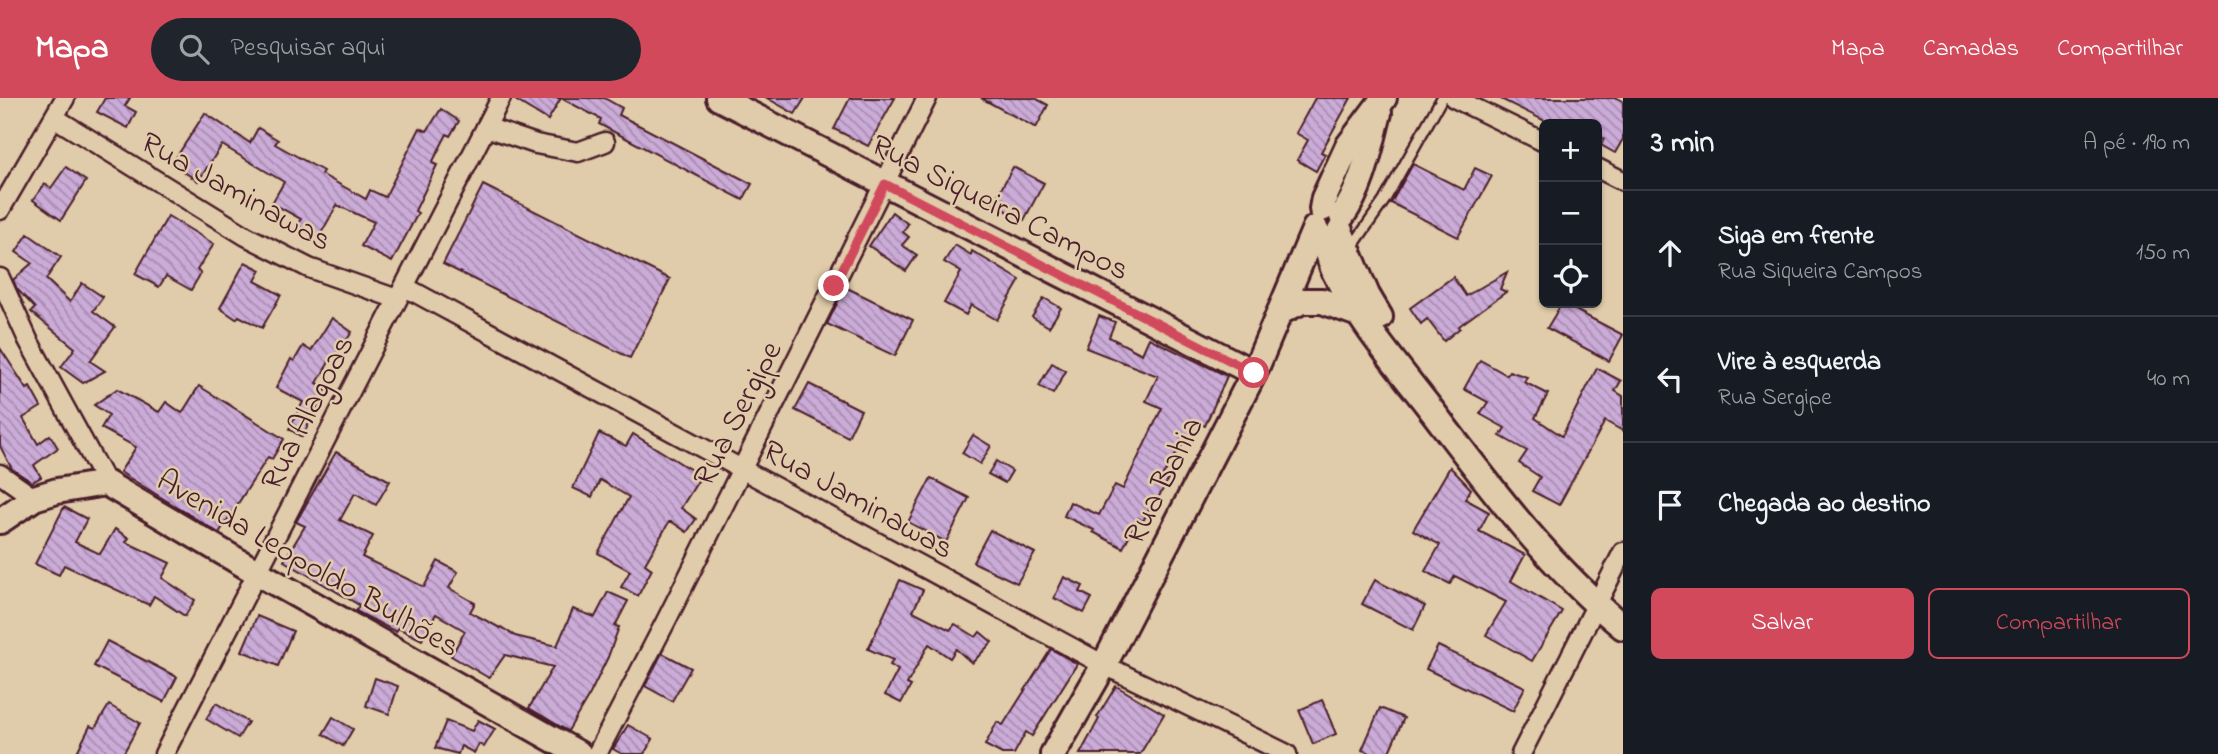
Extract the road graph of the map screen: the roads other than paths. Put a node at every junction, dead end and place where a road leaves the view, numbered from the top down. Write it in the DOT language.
graph roads {
  1 [pos="65,98"];
  2 [pos="501,98"];
  3 [pos="719,98"];
  4 [pos="927,98"];
  5 [pos="1442,98"];
  6 [pos="1454,98"];
  7 [pos="1382,102"];
  8 [pos="55,118"];
  9 [pos="486,127"];
  10 [pos="1539,140"];
  11 [pos="605,142"];
  12 [pos="1602,170"];
  13 [pos="1623,181"];
  14 [pos="885,184"];
  15 [pos="0,210"];
  16 [pos="1332,229"];
  17 [pos="0,278"];
  18 [pos="401,293"];
  19 [pos="1282,311"];
  20 [pos="1361,315"];
  21 [pos="1254,373"];
  22 [pos="1427,404"];
  23 [pos="741,468"];
  24 [pos="0,474"];
  25 [pos="106,483"];
  26 [pos="34,498"];
  27 [pos="0,521"];
  28 [pos="1623,552"];
  29 [pos="258,573"];
  30 [pos="1595,604"];
  31 [pos="1623,627"];
  32 [pos="1104,665"];
  33 [pos="164,754"];
  34 [pos="579,754"];
  35 [pos="597,754"];
  36 [pos="1054,754"];
  37 [pos="1287,754"];
  38 [pos="1521,754"];
  1 -- 8 [label="street"];
  2 -- 9 [label="street, Rua Alagoas"];
  3 -- 14 [label="street, Rua Siqueira Campos"];
  4 -- 14 [label="street, Rua Sergipe"];
  5 -- 16 [label="lane"];
  6 -- 10 [label="street"];
  7 -- 16 [label="street, Rua Bahia"];
  8 -- 15 [label="street"];
  8 -- 18 [label="street, Rua Jaminawas"];
  9 -- 11 [label="street"];
  9 -- 18 [label="street, Rua Alagoas"];
  12 -- 13 [label="street"];
  14 -- 21 [label="street, Rua Siqueira Campos"];
  14 -- 23 [label="street, Rua Sergipe"];
  16 -- 19 [label="street, Rua Bahia"];
  16 -- 20 [label="street"];
  16 -- 22 [label="street"];
  17 -- 25 [label="street"];
  18 -- 23 [label="street, Rua Jaminawas"];
  18 -- 29 [label="street, Rua Alagoas"];
  19 -- 20 [label="street"];
  19 -- 21 [label="street, Rua Bahia"];
  20 -- 22 [label="street"];
  21 -- 32 [label="street, Rua Bahia"];
  22 -- 30 [label="street"];
  23 -- 32 [label="street, Rua Jaminawas"];
  23 -- 35 [label="street, Rua Sergipe"];
  24 -- 26 [label="street"];
  25 -- 26 [label="street, Avenida Leopoldo Bulhões"];
  25 -- 29 [label="street, Avenida Leopoldo Bulhões"];
  26 -- 27 [label="street, Avenida Leopoldo Bulhões"];
  28 -- 30 [label="street"];
  29 -- 33 [label="street, Rua Alagoas"];
  29 -- 34 [label="street, Avenida Leopoldo Bulhões"];
  30 -- 31 [label="street"];
  30 -- 38 [label="street"];
  32 -- 36 [label="street, Rua Bahia"];
  32 -- 37 [label="street, Rua Jaminawas"];
}
